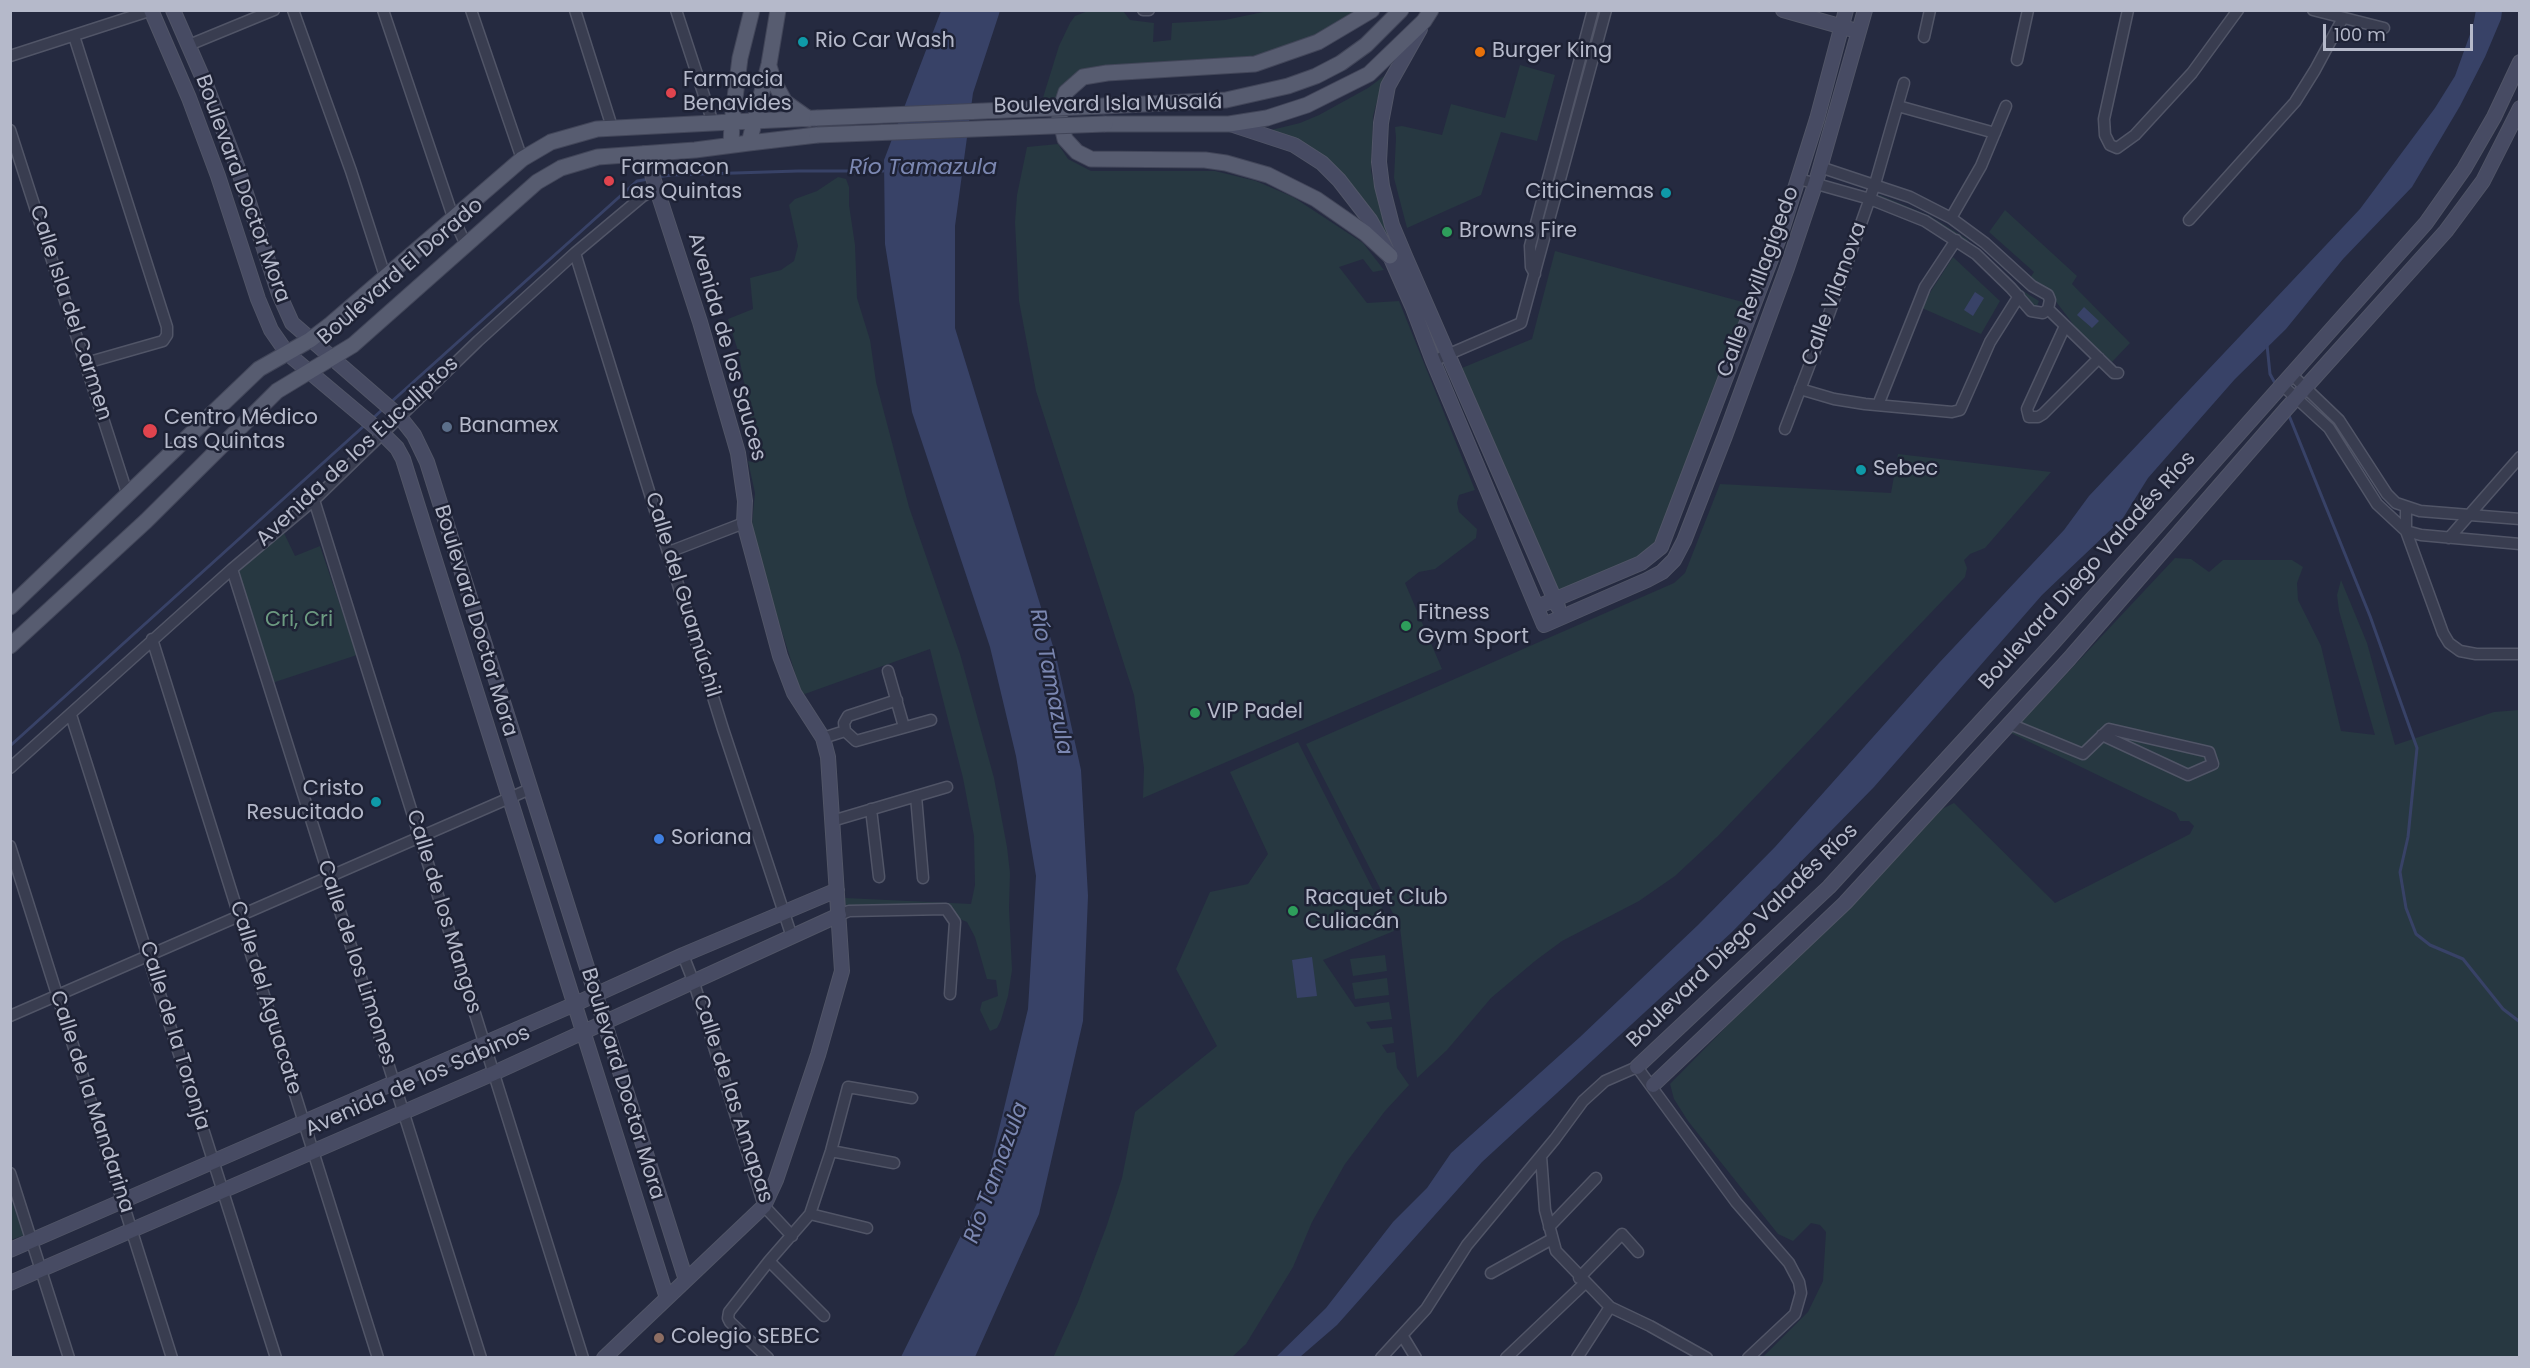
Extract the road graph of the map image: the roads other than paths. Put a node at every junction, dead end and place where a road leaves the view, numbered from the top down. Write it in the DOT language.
graph roads {
  1 [pos="173,10"];
  2 [pos="274,10"];
  3 [pos="293,10"];
  4 [pos="383,10"];
  5 [pos="471,10"];
  6 [pos="575,10"];
  7 [pos="676,10"];
  8 [pos="752,10"];
  9 [pos="778,10"];
  10 [pos="1143,10"];
  11 [pos="1149,10"];
  12 [pos="1372,10"];
  13 [pos="1401,10"];
  14 [pos="1593,10"];
  15 [pos="1606,10"];
  16 [pos="1783,10"];
  17 [pos="1847,10"];
  18 [pos="1930,10"];
  19 [pos="2028,10"];
  20 [pos="2128,10"];
  21 [pos="2238,10"];
  22 [pos="2313,10"];
  23 [pos="151,11"];
  24 [pos="1865,13"];
  25 [pos="1428,16"];
  26 [pos="2343,18"];
  27 [pos="1842,26"];
  28 [pos="2384,28"];
  29 [pos="1859,31"];
  30 [pos="74,36"];
  31 [pos="1924,37"];
  32 [pos="189,45"];
  33 [pos="10,56"];
  34 [pos="2017,60"];
  35 [pos="2520,62"];
  36 [pos="769,64"];
  37 [pos="1905,83"];
  38 [pos="1898,106"];
  39 [pos="2006,106"];
  40 [pos="2520,108"];
  41 [pos="813,118"];
  42 [pos="753,121"];
  43 [pos="732,122"];
  44 [pos="713,123"];
  45 [pos="1229,124"];
  46 [pos="612,127"];
  47 [pos="10,130"];
  48 [pos="1995,133"];
  49 [pos="750,143"];
  50 [pos="730,145"];
  51 [pos="15,157"];
  52 [pos="522,159"];
  53 [pos="647,159"];
  54 [pos="1820,167"];
  55 [pos="1799,179"];
  56 [pos="1816,182"];
  57 [pos="1875,184"];
  58 [pos="656,187"];
  59 [pos="1870,199"];
  60 [pos="453,217"];
  61 [pos="1951,218"];
  62 [pos="2189,220"];
  63 [pos="1956,240"];
  64 [pos="1985,243"];
  65 [pos="466,245"];
  66 [pos="575,253"];
  67 [pos="1976,254"];
  68 [pos="1390,256"];
  69 [pos="1535,274"];
  70 [pos="385,276"];
  71 [pos="2019,296"];
  72 [pos="2048,309"];
  73 [pos="2065,326"];
  74 [pos="310,340"];
  75 [pos="287,353"];
  76 [pos="1447,356"];
  77 [pos="2099,358"];
  78 [pos="333,359"];
  79 [pos="1433,361"];
  80 [pos="86,363"];
  81 [pos="310,373"];
  82 [pos="2118,373"];
  83 [pos="2286,379"];
  84 [pos="1800,389"];
  85 [pos="2302,393"];
  86 [pos="1878,405"];
  87 [pos="397,414"];
  88 [pos="2339,420"];
  89 [pos="2329,428"];
  90 [pos="1785,429"];
  91 [pos="380,431"];
  92 [pos="2520,457"];
  93 [pos="128,496"];
  94 [pos="314,500"];
  95 [pos="2406,507"];
  96 [pos="2468,515"];
  97 [pos="2520,519"];
  98 [pos="744,523"];
  99 [pos="2406,531"];
  100 [pos="2450,538"];
  101 [pos="2520,544"];
  102 [pos="1660,547"];
  103 [pos="669,552"];
  104 [pos="1674,561"];
  105 [pos="232,569"];
  106 [pos="1555,600"];
  107 [pos="10,607"];
  108 [pos="1537,607"];
  109 [pos="1562,617"];
  110 [pos="152,639"];
  111 [pos="10,646"];
  112 [pos="2520,654"];
  113 [pos="888,670"];
  114 [pos="897,700"];
  115 [pos="70,715"];
  116 [pos="931,720"];
  117 [pos="2010,724"];
  118 [pos="904,727"];
  119 [pos="845,731"];
  120 [pos="2102,735"];
  121 [pos="823,738"];
  122 [pos="10,768"];
  123 [pos="947,787"];
  124 [pos="530,789"];
  125 [pos="916,796"];
  126 [pos="509,798"];
  127 [pos="871,809"];
  128 [pos="832,820"];
  129 [pos="420,837"];
  130 [pos="10,846"];
  131 [pos="879,877"];
  132 [pos="329,878"];
  133 [pos="923,878"];
  134 [pos="837,890"];
  135 [pos="782,912"];
  136 [pos="839,915"];
  137 [pos="239,916"];
  138 [pos="792,937"];
  139 [pos="683,955"];
  140 [pos="149,956"];
  141 [pos="694,983"];
  142 [pos="596,994"];
  143 [pos="950,994"];
  144 [pos="58,996"];
  145 [pos="575,1004"];
  146 [pos="10,1016"];
  147 [pos="604,1022"];
  148 [pos="584,1031"];
  149 [pos="485,1044"];
  150 [pos="1637,1067"];
  151 [pos="494,1073"];
  152 [pos="394,1083"];
  153 [pos="1653,1085"];
  154 [pos="912,1098"];
  155 [pos="403,1113"];
  156 [pos="304,1122"];
  157 [pos="831,1151"];
  158 [pos="313,1152"];
  159 [pos="1541,1156"];
  160 [pos="213,1162"];
  161 [pos="894,1163"];
  162 [pos="10,1173"];
  163 [pos="1596,1178"];
  164 [pos="222,1191"];
  165 [pos="123,1201"];
  166 [pos="764,1206"];
  167 [pos="810,1214"];
  168 [pos="1549,1227"];
  169 [pos="867,1228"];
  170 [pos="132,1230"];
  171 [pos="792,1236"];
  172 [pos="1552,1239"];
  173 [pos="32,1241"];
  174 [pos="10,1250"];
  175 [pos="1638,1252"];
  176 [pos="769,1262"];
  177 [pos="41,1270"];
  178 [pos="1491,1273"];
  179 [pos="686,1280"];
  180 [pos="1582,1280"];
  181 [pos="10,1283"];
  182 [pos="667,1298"];
  183 [pos="1610,1307"];
  184 [pos="824,1316"];
  185 [pos="1402,1335"];
  186 [pos="69,1358"];
  187 [pos="172,1358"];
  188 [pos="276,1358"];
  189 [pos="378,1358"];
  190 [pos="481,1358"];
  191 [pos="583,1358"];
  192 [pos="604,1358"];
  193 [pos="768,1358"];
  194 [pos="1382,1358"];
  195 [pos="1416,1358"];
  196 [pos="1506,1358"];
  197 [pos="1577,1358"];
  198 [pos="1707,1358"];
  199 [pos="1748,1358"];
  1 -- 32 [label="street, Boulevard Doctor Mora"];
  2 -- 32 [label="street"];
  3 -- 70 [label="street"];
  4 -- 60 [label="street"];
  5 -- 52 [label="street"];
  6 -- 46 [label="street"];
  7 -- 44 [label="street"];
  8 -- 43 [label="main road"];
  9 -- 36 [label="main road"];
  10 -- 11 [label="street"];
  12 -- 68 [label="main road"];
  13 -- 41 [label="main road, Boulevard Isla Musalá, bridge"];
  14 -- 69 [label="street"];
  15 -- 69 [label="street"];
  16 -- 27 [label="street"];
  17 -- 24 [label="street"];
  17 -- 27 [label="street, Calle Revillagigedo"];
  18 -- 31 [label="street"];
  19 -- 34 [label="street"];
  20 -- 21 [label="street"];
  22 -- 26 [label="street"];
  23 -- 30 [label="street"];
  23 -- 75 [label="street, Boulevard Doctor Mora"];
  24 -- 29 [label="street, Calle Revillagigedo"];
  25 -- 45 [label="main road, Boulevard Isla Musalá"];
  25 -- 76 [label="street"];
  26 -- 28 [label="street"];
  26 -- 62 [label="street"];
  27 -- 29 [label="street"];
  27 -- 55 [label="street, Calle Revillagigedo"];
  29 -- 54 [label="street, Calle Revillagigedo"];
  30 -- 33 [label="street"];
  30 -- 80 [label="street"];
  32 -- 74 [label="street, Boulevard Doctor Mora"];
  35 -- 83 [label="street, Boulevard Diego Valadés Ríos"];
  36 -- 41 [label="main road"];
  36 -- 42 [label="main road"];
  37 -- 38 [label="street, Calle Vilanova"];
  38 -- 48 [label="street"];
  38 -- 57 [label="street, Calle Vilanova"];
  39 -- 48 [label="street"];
  40 -- 85 [label="street, Boulevard Diego Valadés Ríos"];
  41 -- 42 [label="main road, Boulevard Isla Musalá"];
  42 -- 43 [label="main road, Boulevard Isla Musalá"];
  42 -- 49 [label="main road"];
  43 -- 44 [label="main road, Boulevard El Dorado"];
  43 -- 50 [label="main road"];
  44 -- 46 [label="main road, Boulevard El Dorado"];
  45 -- 49 [label="main road, Boulevard Isla Musalá, bridge"];
  45 -- 68 [label="street"];
  46 -- 52 [label="main road, Boulevard El Dorado"];
  47 -- 51 [label="street, Calle Isla del Carmen"];
  48 -- 61 [label="street"];
  49 -- 50 [label="main road, Boulevard El Dorado"];
  50 -- 53 [label="main road, Boulevard El Dorado"];
  51 -- 80 [label="street, Calle Isla del Carmen"];
  52 -- 60 [label="main road, Boulevard El Dorado"];
  53 -- 58 [label="street, Avenida de los Sauces"];
  53 -- 65 [label="main road, Boulevard El Dorado"];
  54 -- 56 [label="street, Calle Revillagigedo"];
  54 -- 57 [label="street"];
  55 -- 56 [label="street"];
  55 -- 102 [label="street, Calle Revillagigedo"];
  56 -- 59 [label="street"];
  56 -- 104 [label="street, Calle Revillagigedo"];
  57 -- 59 [label="street, Calle Vilanova"];
  57 -- 61 [label="street"];
  58 -- 66 [label="street, Avenida de los Eucaliptos"];
  58 -- 98 [label="street, Avenida de los Sauces"];
  59 -- 63 [label="street"];
  59 -- 84 [label="street, Calle Vilanova"];
  60 -- 65 [label="street"];
  60 -- 70 [label="main road, Boulevard El Dorado"];
  61 -- 64 [label="street"];
  63 -- 67 [label="street"];
  63 -- 86 [label="street"];
  64 -- 67 [label="street"];
  64 -- 72 [label="street"];
  65 -- 78 [label="main road, Boulevard El Dorado"];
  66 -- 87 [label="street, Avenida de los Eucaliptos"];
  66 -- 103 [label="street, Calle del Guamúchil"];
  67 -- 71 [label="street"];
  68 -- 79 [label="street"];
  69 -- 76 [label="street"];
  70 -- 74 [label="main road, Boulevard El Dorado"];
  71 -- 72 [label="street"];
  71 -- 86 [label="street, Calle Vilanova"];
  72 -- 73 [label="street"];
  73 -- 77 [label="street"];
  73 -- 77 [label="street"];
  74 -- 75 [label="main road, Boulevard El Dorado"];
  74 -- 78 [label="street, Boulevard Doctor Mora"];
  75 -- 81 [label="street, Boulevard Doctor Mora"];
  75 -- 93 [label="main road, Boulevard El Dorado"];
  76 -- 79 [label="street"];
  76 -- 106 [label="street"];
  77 -- 82 [label="street"];
  78 -- 81 [label="main road, Boulevard El Dorado"];
  78 -- 87 [label="street, Boulevard Doctor Mora"];
  79 -- 108 [label="street"];
  80 -- 93 [label="street, Calle Isla del Carmen"];
  81 -- 91 [label="street, Boulevard Doctor Mora"];
  81 -- 111 [label="main road, Boulevard El Dorado"];
  83 -- 85 [label="street"];
  83 -- 150 [label="street, Boulevard Diego Valadés Ríos"];
  84 -- 86 [label="street, Calle Vilanova"];
  84 -- 90 [label="street, Calle Vilanova"];
  85 -- 88 [label="street"];
  85 -- 89 [label="street"];
  85 -- 117 [label="street, Boulevard Diego Valadés Ríos"];
  87 -- 91 [label="street, Avenida de los Eucaliptos"];
  87 -- 124 [label="street, Boulevard Doctor Mora"];
  88 -- 89 [label="street"];
  88 -- 95 [label="street"];
  89 -- 99 [label="street"];
  91 -- 94 [label="street, Avenida de los Eucaliptos"];
  91 -- 126 [label="street, Boulevard Doctor Mora"];
  92 -- 96 [label="street"];
  93 -- 107 [label="main road, Boulevard El Dorado"];
  94 -- 105 [label="street, Avenida de los Eucaliptos"];
  94 -- 129 [label="street, Calle de los Mangos"];
  95 -- 96 [label="street"];
  95 -- 99 [label="street"];
  96 -- 97 [label="street"];
  96 -- 100 [label="street"];
  98 -- 103 [label="street"];
  98 -- 121 [label="street, Avenida de los Sauces"];
  99 -- 100 [label="street"];
  99 -- 112 [label="street"];
  100 -- 101 [label="street"];
  102 -- 104 [label="street"];
  102 -- 106 [label="street"];
  103 -- 135 [label="street, Calle del Guamúchil"];
  104 -- 109 [label="street"];
  105 -- 110 [label="street, Avenida de los Eucaliptos"];
  105 -- 132 [label="street, Calle de los Limones"];
  106 -- 108 [label="street"];
  106 -- 109 [label="street"];
  108 -- 109 [label="street"];
  110 -- 115 [label="street, Avenida de los Eucaliptos"];
  110 -- 137 [label="street, Calle del Aguacate"];
  113 -- 114 [label="street"];
  114 -- 118 [label="street"];
  114 -- 119 [label="street"];
  115 -- 122 [label="street, Avenida de los Eucaliptos"];
  115 -- 140 [label="street, Calle de la Toronja"];
  116 -- 118 [label="street"];
  117 -- 120 [label="street"];
  117 -- 153 [label="street, Boulevard Diego Valadés Ríos"];
  118 -- 119 [label="street"];
  119 -- 121 [label="street"];
  120 -- 120 [label="street"];
  121 -- 128 [label="street, Avenida de los Sauces"];
  123 -- 125 [label="street"];
  124 -- 126 [label="street"];
  124 -- 142 [label="street, Boulevard Doctor Mora"];
  125 -- 127 [label="street"];
  125 -- 133 [label="street"];
  126 -- 129 [label="street"];
  126 -- 145 [label="street, Boulevard Doctor Mora"];
  127 -- 128 [label="street"];
  127 -- 131 [label="street"];
  128 -- 134 [label="street, Avenida de los Sauces"];
  129 -- 132 [label="street"];
  129 -- 149 [label="street, Calle de los Mangos"];
  130 -- 144 [label="street, Calle de la Mandarina"];
  132 -- 137 [label="street"];
  132 -- 152 [label="street, Calle de los Limones"];
  134 -- 135 [label="street, Avenida de los Sabinos"];
  134 -- 136 [label="street, Avenida de los Sauces"];
  135 -- 138 [label="street, Calle del Guamúchil"];
  135 -- 139 [label="street, Avenida de los Sabinos"];
  136 -- 138 [label="street, Avenida de los Sabinos"];
  136 -- 143 [label="street"];
  136 -- 166 [label="street, Avenida de los Sauces"];
  137 -- 140 [label="street"];
  137 -- 156 [label="street, Calle del Aguacate"];
  138 -- 141 [label="street, Avenida de los Sabinos"];
  139 -- 141 [label="street, Calle de las Amapas"];
  139 -- 142 [label="street, Avenida de los Sabinos"];
  140 -- 144 [label="street"];
  140 -- 160 [label="street, Calle de la Toronja"];
  141 -- 147 [label="street, Avenida de los Sabinos"];
  141 -- 166 [label="street, Calle de las Amapas"];
  142 -- 145 [label="street, Avenida de los Sabinos"];
  142 -- 147 [label="street, Boulevard Doctor Mora"];
  144 -- 146 [label="street"];
  144 -- 165 [label="street, Calle de la Mandarina"];
  145 -- 148 [label="street, Boulevard Doctor Mora"];
  145 -- 149 [label="street, Avenida de los Sabinos"];
  147 -- 148 [label="street, Avenida de los Sabinos"];
  147 -- 179 [label="street, Boulevard Doctor Mora"];
  148 -- 151 [label="street, Avenida de los Sabinos"];
  148 -- 182 [label="street, Boulevard Doctor Mora"];
  149 -- 151 [label="street, Calle de los Mangos"];
  149 -- 152 [label="street, Avenida de los Sabinos"];
  150 -- 153 [label="street"];
  150 -- 159 [label="street"];
  151 -- 155 [label="street, Avenida de los Sabinos"];
  151 -- 191 [label="street, Calle de los Mangos"];
  152 -- 155 [label="street, Calle de los Limones"];
  152 -- 156 [label="street, Avenida de los Sabinos"];
  153 -- 199 [label="street"];
  154 -- 157 [label="street"];
  155 -- 158 [label="street, Avenida de los Sabinos"];
  155 -- 190 [label="street, Calle de los Limones"];
  156 -- 158 [label="street, Calle del Aguacate"];
  156 -- 160 [label="street, Avenida de los Sabinos"];
  157 -- 161 [label="street"];
  157 -- 167 [label="street"];
  158 -- 164 [label="street, Avenida de los Sabinos"];
  158 -- 189 [label="street, Calle del Aguacate"];
  159 -- 168 [label="street"];
  159 -- 185 [label="street"];
  160 -- 164 [label="street, Calle de la Toronja"];
  160 -- 165 [label="street, Avenida de los Sabinos"];
  162 -- 173 [label="street"];
  163 -- 168 [label="street"];
  164 -- 170 [label="street, Avenida de los Sabinos"];
  164 -- 188 [label="street, Calle de la Toronja"];
  165 -- 170 [label="street, Calle de la Mandarina"];
  165 -- 173 [label="street, Avenida de los Sabinos"];
  166 -- 171 [label="street, Calle de las Amapas"];
  166 -- 179 [label="street, Avenida de los Sauces"];
  167 -- 169 [label="street"];
  167 -- 171 [label="street"];
  168 -- 172 [label="street"];
  170 -- 177 [label="street, Avenida de los Sabinos"];
  170 -- 187 [label="street, Calle de la Mandarina"];
  171 -- 176 [label="street"];
  172 -- 178 [label="street"];
  172 -- 180 [label="street"];
  173 -- 174 [label="street, Avenida de los Sabinos"];
  173 -- 177 [label="street"];
  175 -- 180 [label="street"];
  176 -- 184 [label="street"];
  176 -- 193 [label="street"];
  177 -- 181 [label="street, Avenida de los Sabinos"];
  177 -- 186 [label="street"];
  179 -- 182 [label="street, Avenida de los Sauces"];
  180 -- 183 [label="street"];
  180 -- 196 [label="street"];
  182 -- 192 [label="street, Avenida de los Sauces"];
  183 -- 197 [label="street"];
  183 -- 198 [label="street"];
  185 -- 194 [label="street"];
  185 -- 195 [label="street"];
}
